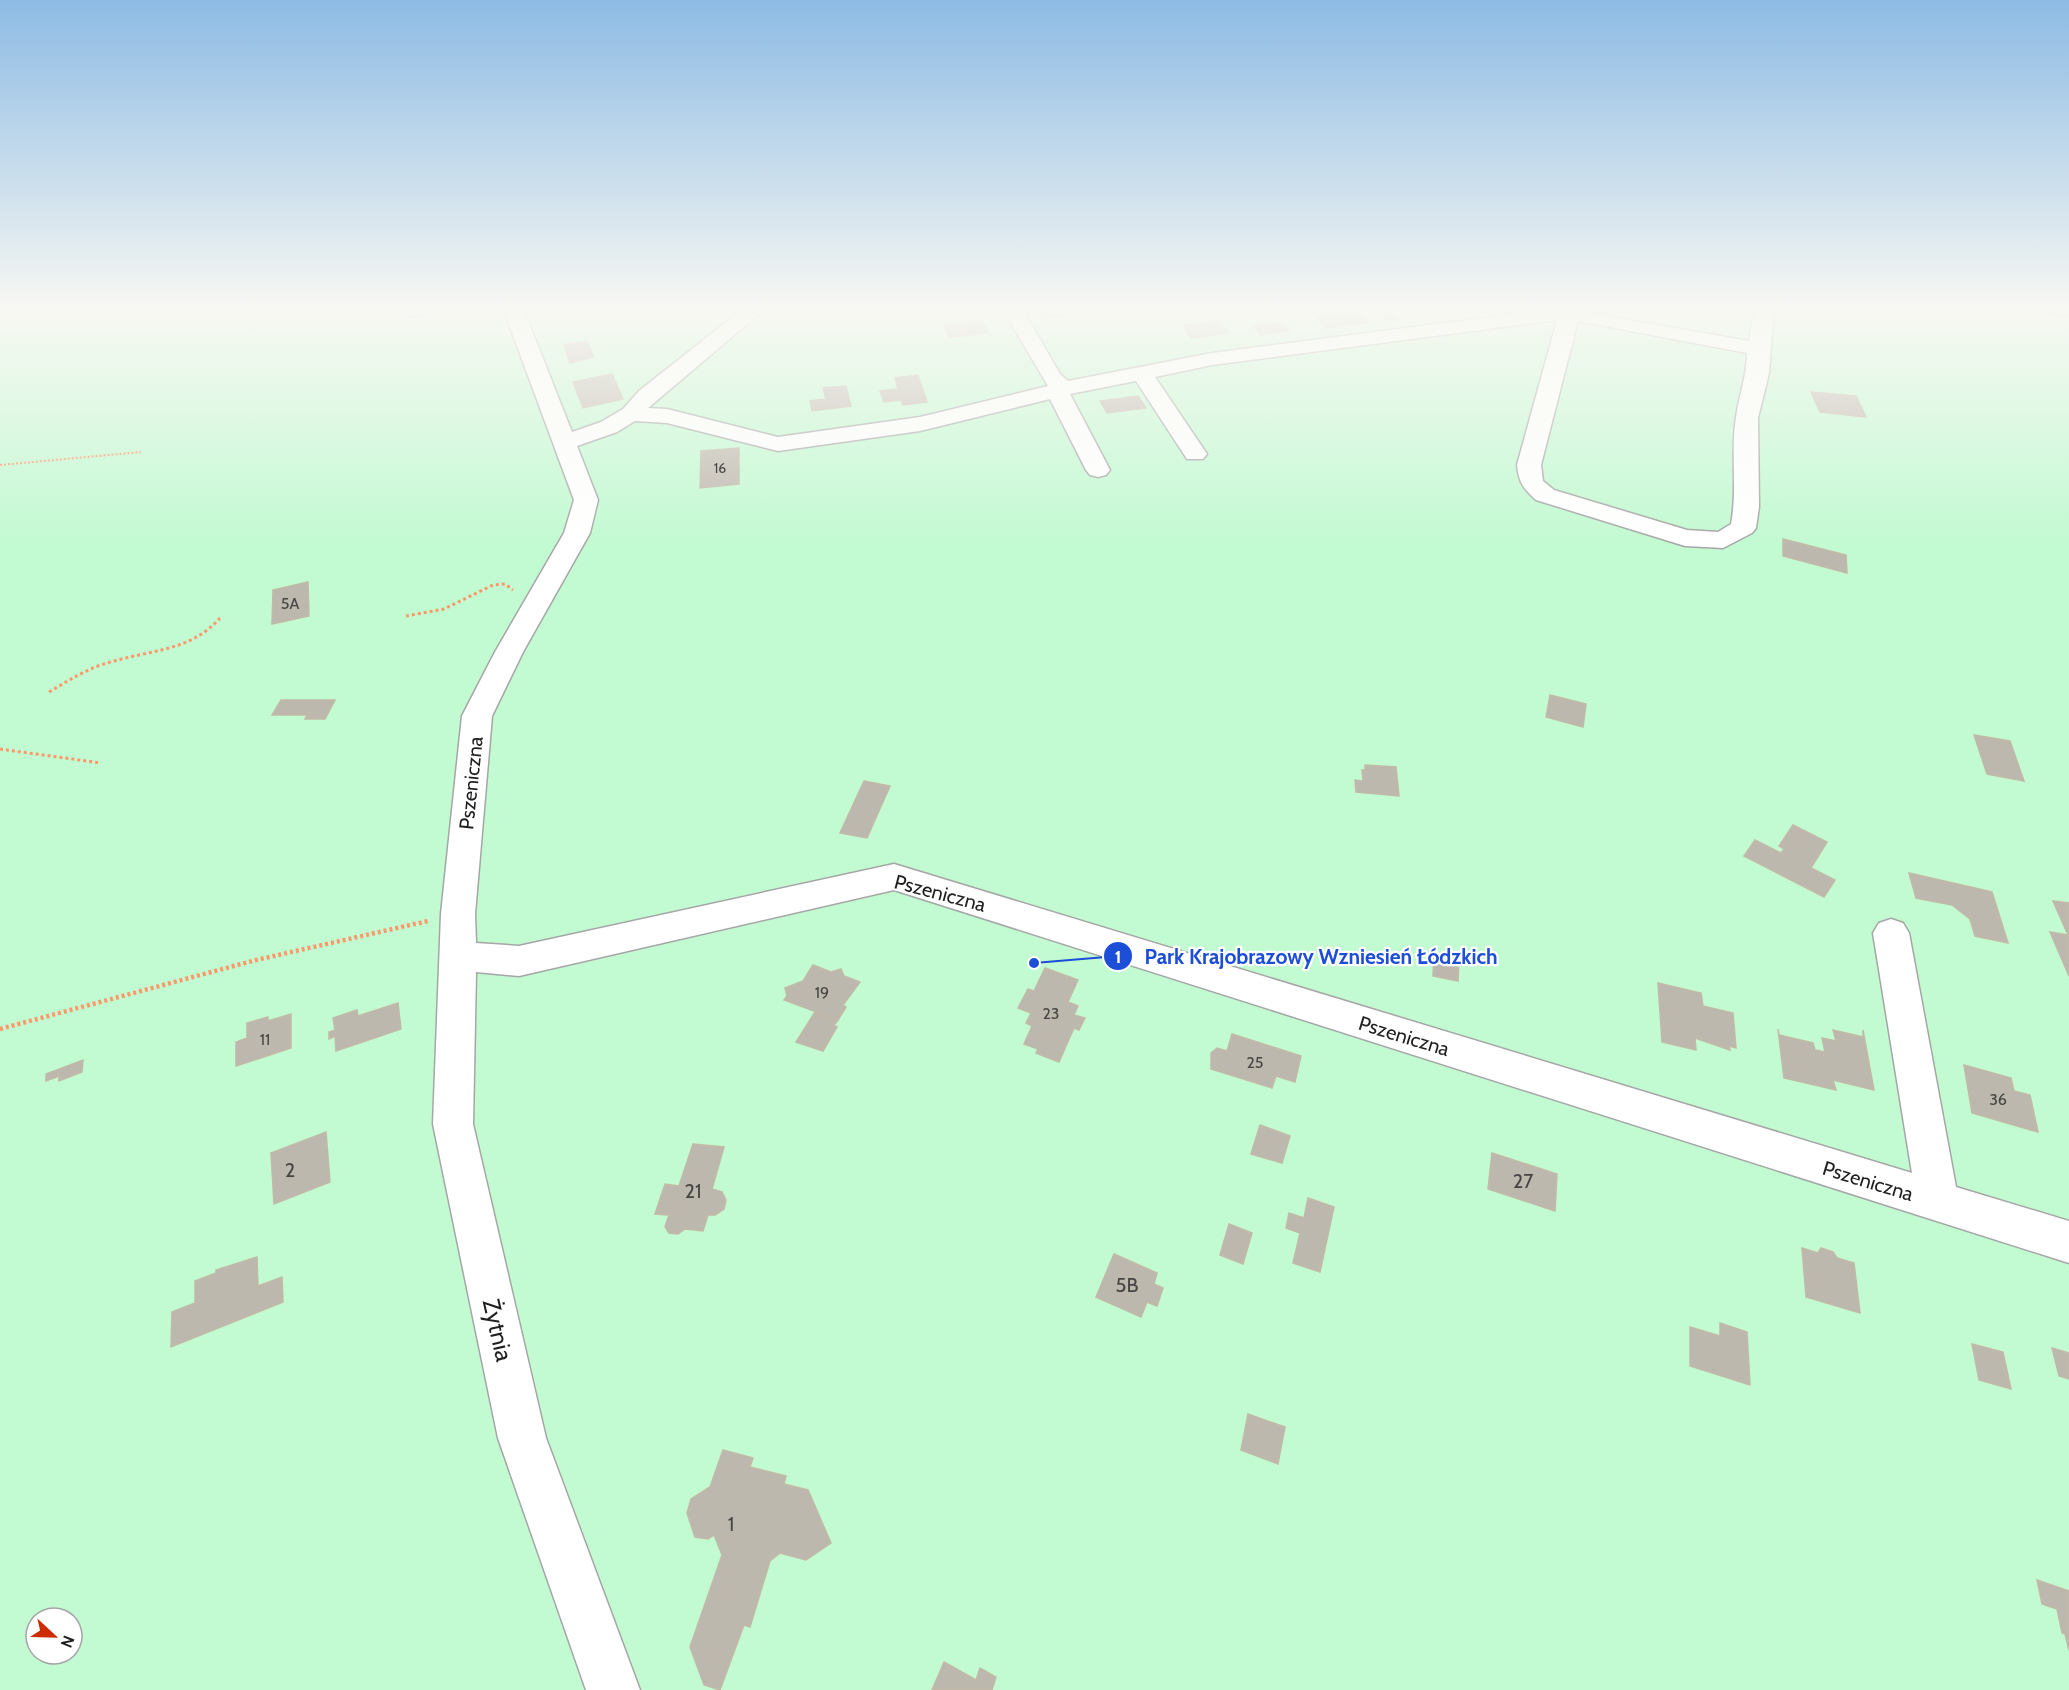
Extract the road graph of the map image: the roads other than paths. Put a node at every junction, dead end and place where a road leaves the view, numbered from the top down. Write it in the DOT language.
graph roads {
  1 [pos="544,387"];
  2 [pos="658,387"];
  3 [pos="1058,387"];
  4 [pos="1075,387"];
  5 [pos="1151,387"];
  6 [pos="1550,387"];
  7 [pos="1754,387"];
  8 [pos="1060,390"];
  9 [pos="631,414"];
  10 [pos="565,442"];
  11 [pos="1195,454"];
  12 [pos="1098,470"];
  13 [pos="1891,933"];
  14 [pos="459,935"];
  15 [pos="1938,1203"];
  16 [pos="2069,1242"];
  17 [pos="614,1690"];
  1 -- 10 [label="street, Pszeniczna"];
  2 -- 9 [label="street"];
  3 -- 8 [label="street"];
  4 -- 8 [label="street"];
  5 -- 11 [label="street"];
  6 -- 7 [label="street"];
  8 -- 9 [label="street"];
  8 -- 12 [label="street"];
  9 -- 10 [label="street"];
  10 -- 14 [label="street, Pszeniczna"];
  13 -- 15 [label="street"];
  14 -- 15 [label="street, Pszeniczna"];
  14 -- 17 [label="street, Żytnia"];
  15 -- 16 [label="street, Pszeniczna"];
}
